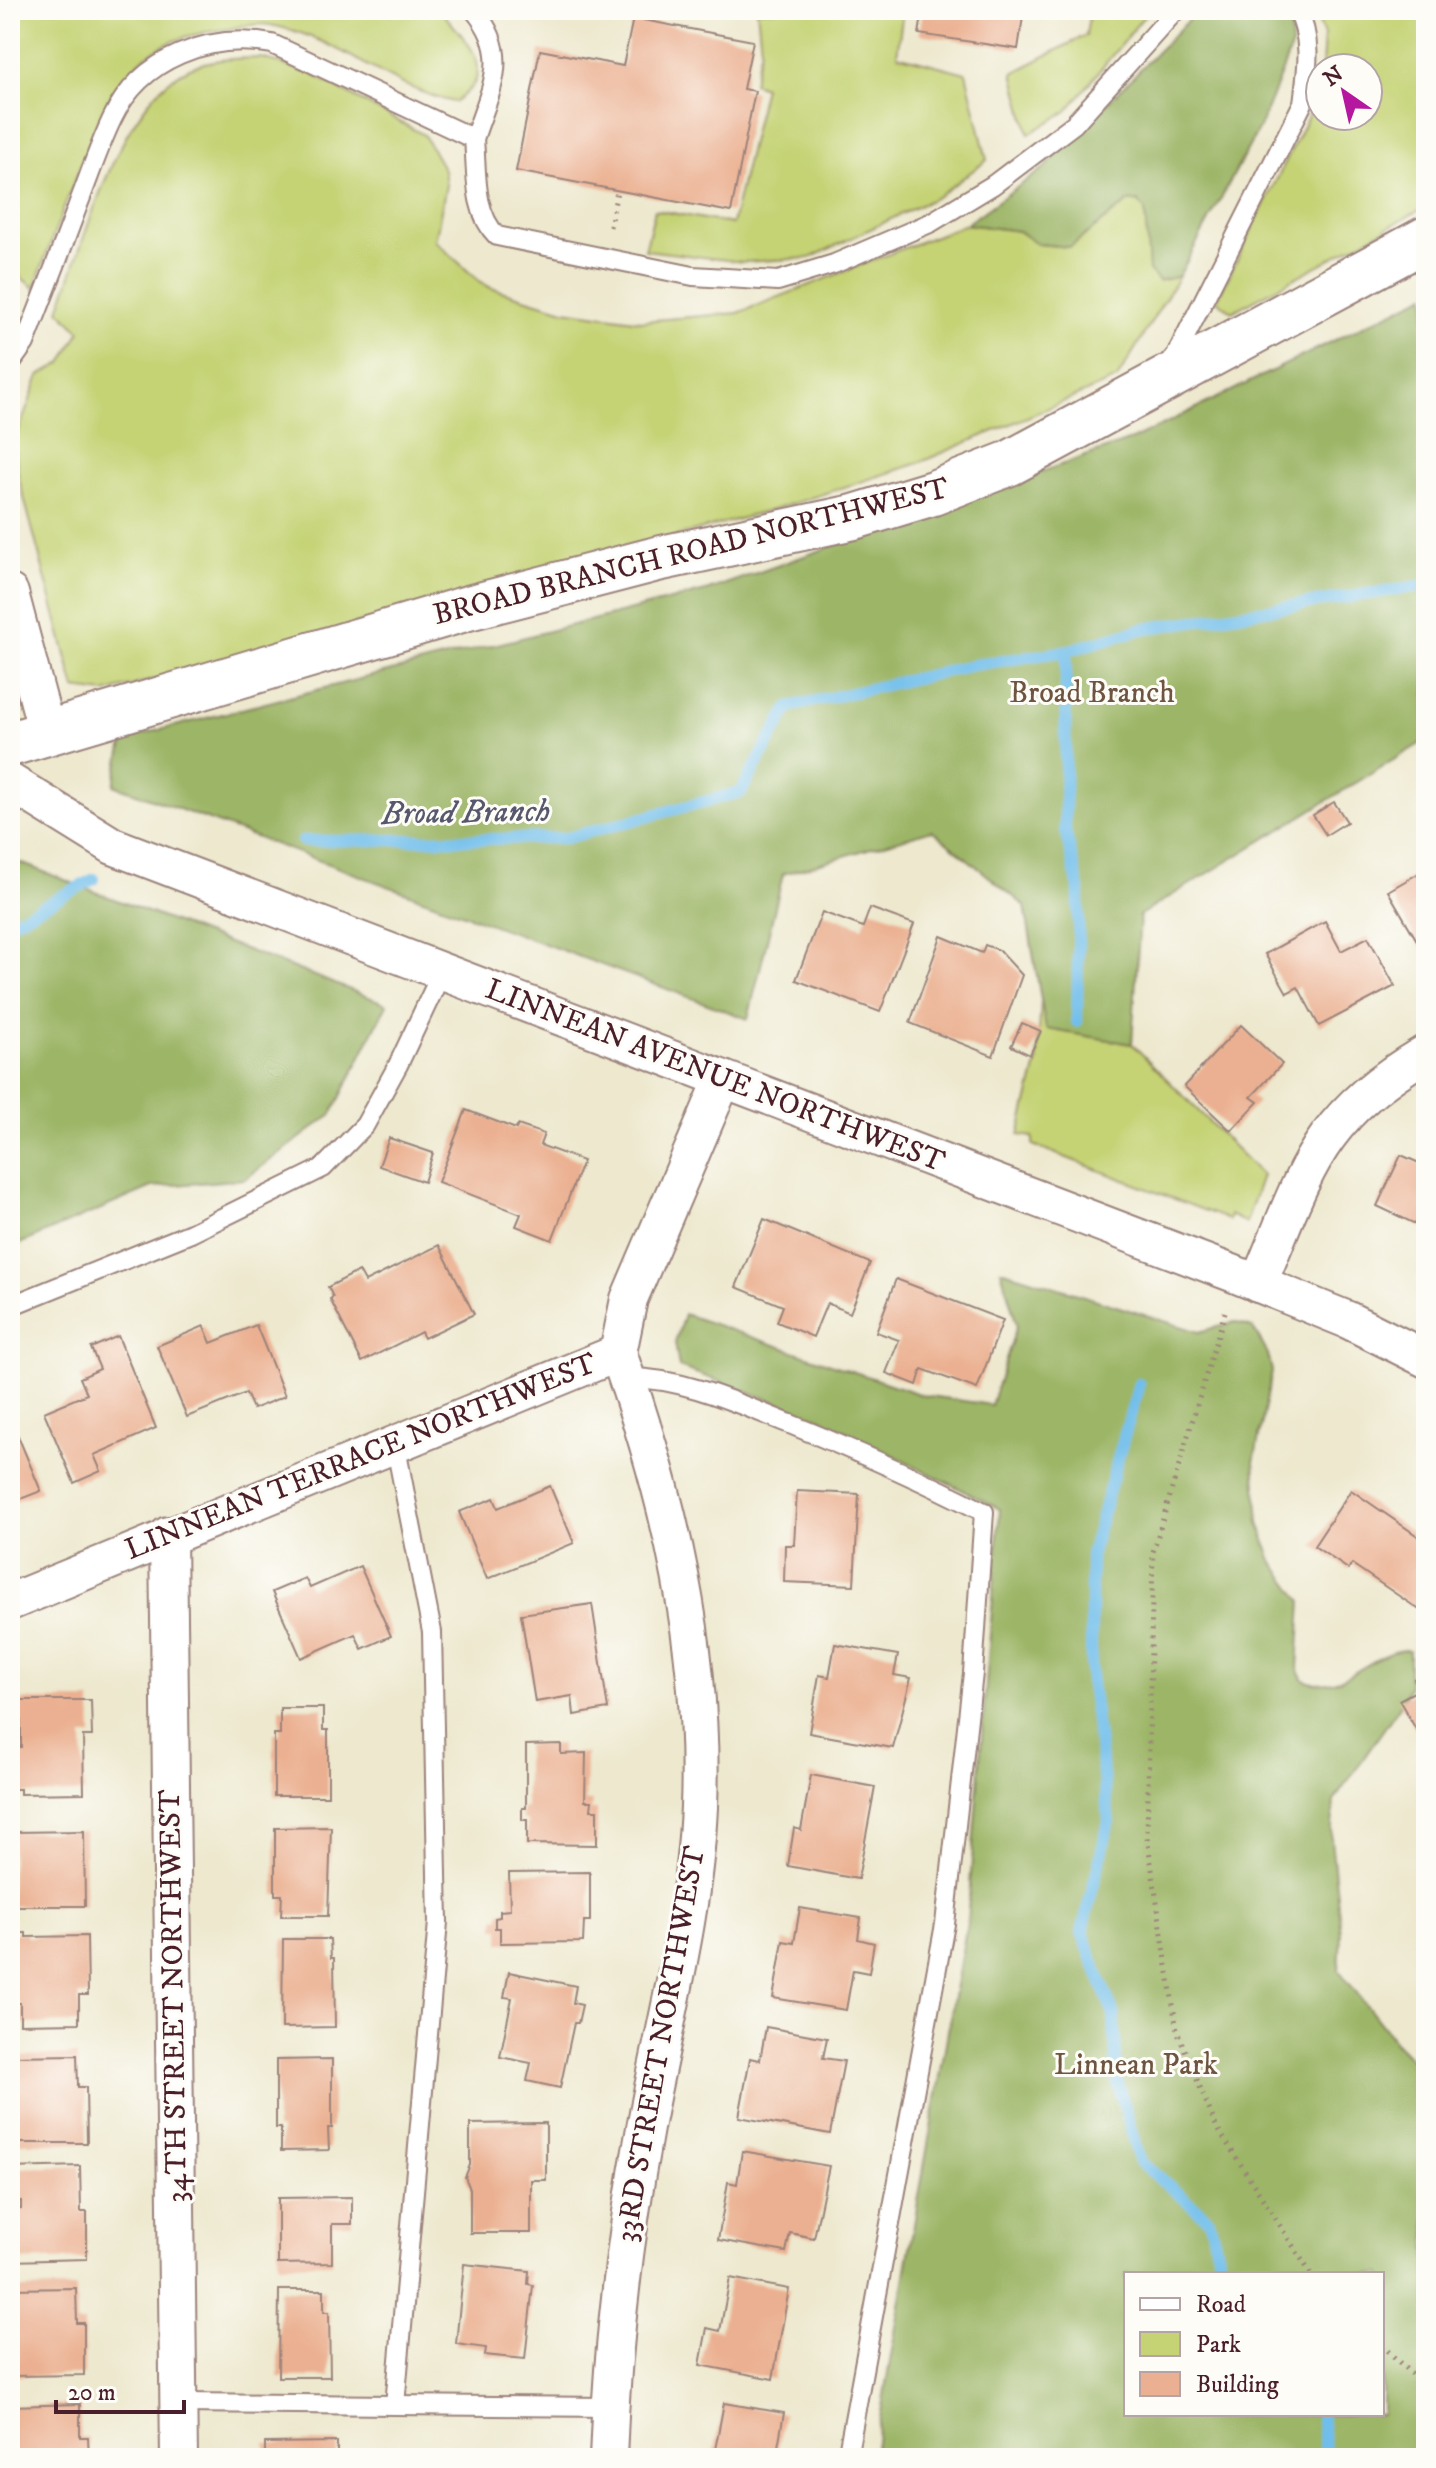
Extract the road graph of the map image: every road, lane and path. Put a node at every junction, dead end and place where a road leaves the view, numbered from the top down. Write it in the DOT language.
graph roads {
  1 [pos="474,10"];
  2 [pos="648,10"];
  3 [pos="1176,10"];
  4 [pos="1297,10"];
  5 [pos="645,20"];
  6 [pos="474,139"];
  7 [pos="617,191"];
  8 [pos="609,232"];
  9 [pos="1426,239"];
  10 [pos="10,364"];
  11 [pos="1162,382"];
  12 [pos="10,593"];
  13 [pos="29,738"];
  14 [pos="10,782"];
  15 [pos="442,972"];
  16 [pos="1426,1053"];
  17 [pos="723,1079"];
  18 [pos="1258,1284"];
  19 [pos="1227,1304"];
  20 [pos="10,1306"];
  21 [pos="1426,1359"];
  22 [pos="622,1365"];
  23 [pos="395,1443"];
  24 [pos="168,1535"];
  25 [pos="10,1602"];
  26 [pos="1310,2272"];
  27 [pos="1384,2347"];
  28 [pos="1426,2400"];
  29 [pos="178,2403"];
  30 [pos="395,2405"];
  31 [pos="610,2407"];
  32 [pos="179,2458"];
  33 [pos="608,2458"];
  34 [pos="847,2458"];
  1 -- 6 [label="lane"];
  2 -- 5 [label="path"];
  3 -- 6 [label="lane"];
  4 -- 11 [label="lane"];
  6 -- 10 [label="lane"];
  7 -- 8 [label="path"];
  9 -- 11 [label="street, BROAD BRANCH ROAD NORTHWEST"];
  11 -- 13 [label="street, BROAD BRANCH ROAD NORTHWEST"];
  12 -- 13 [label="street"];
  14 -- 15 [label="street, LINNEAN AVENUE NORTHWEST"];
  15 -- 17 [label="street, LINNEAN AVENUE NORTHWEST"];
  15 -- 20 [label="lane"];
  16 -- 18 [label="street"];
  17 -- 18 [label="street, LINNEAN AVENUE NORTHWEST"];
  17 -- 22 [label="street, LINNEAN TERRACE NORTHWEST"];
  18 -- 21 [label="street, LINNEAN AVENUE NORTHWEST"];
  19 -- 26 [label="path"];
  22 -- 23 [label="street, LINNEAN TERRACE NORTHWEST"];
  22 -- 31 [label="street, 33RD STREET NORTHWEST"];
  22 -- 34 [label="lane"];
  23 -- 24 [label="street, LINNEAN TERRACE NORTHWEST"];
  23 -- 30 [label="lane"];
  24 -- 25 [label="street, LINNEAN TERRACE NORTHWEST"];
  24 -- 29 [label="street, 34TH STREET NORTHWEST"];
  27 -- 28 [label="path"];
  29 -- 30 [label="lane"];
  29 -- 32 [label="street, 34TH STREET NORTHWEST"];
  30 -- 31 [label="lane"];
  31 -- 33 [label="street, 33RD STREET NORTHWEST"];
}
